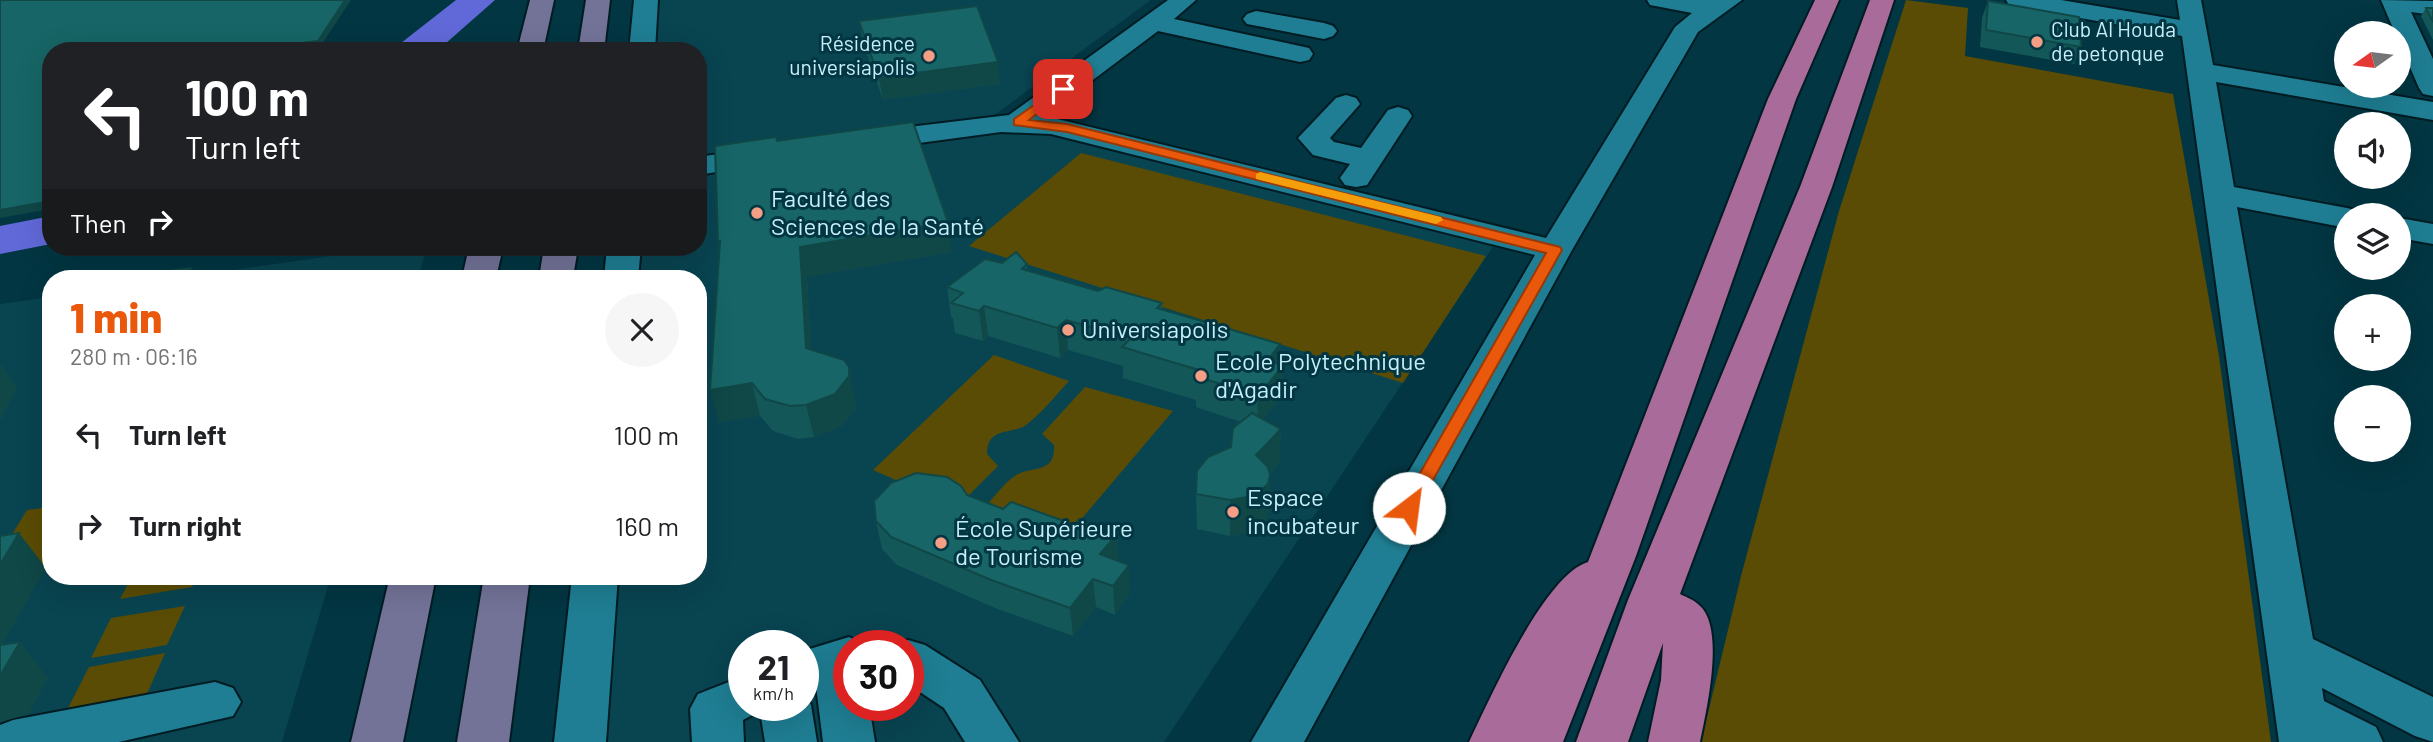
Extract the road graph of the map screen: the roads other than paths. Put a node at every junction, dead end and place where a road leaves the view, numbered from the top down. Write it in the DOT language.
graph roads {
  1 [pos="542,0"];
  2 [pos="598,0"];
  3 [pos="646,0"];
  4 [pos="1659,0"];
  5 [pos="1827,0"];
  6 [pos="1882,0"];
  7 [pos="2018,0"];
  8 [pos="2394,1"];
  9 [pos="1181,2"];
  10 [pos="1722,5"];
  11 [pos="2433,8"];
  12 [pos="2192,15"];
  13 [pos="1153,22"];
  14 [pos="1324,31"];
  15 [pos="532,42"];
  16 [pos="592,42"];
  17 [pos="643,42"];
  18 [pos="1300,54"];
  19 [pos="2200,71"];
  20 [pos="2431,82"];
  21 [pos="1346,104"];
  22 [pos="2433,111"];
  23 [pos="1398,116"];
  24 [pos="1018,122"];
  25 [pos="834,146"];
  26 [pos="793,152"];
  27 [pos="1369,159"];
  28 [pos="707,165"];
  29 [pos="2220,194"];
  30 [pos="1341,197"];
  31 [pos="2334,216"];
  32 [pos="2411,230"];
  33 [pos="2433,234"];
  34 [pos="1555,250"];
  35 [pos="1613,556"];
  36 [pos="412,585"];
  37 [pos="506,585"];
  38 [pos="594,585"];
  39 [pos="1653,600"];
  40 [pos="2291,650"];
  41 [pos="830,662"];
  42 [pos="924,669"];
  43 [pos="215,702"];
  44 [pos="728,703"];
  45 [pos="788,721"];
  46 [pos="2433,721"];
  47 [pos="2303,728"];
  48 [pos="13,742"];
  49 [pos="377,742"];
  50 [pos="483,742"];
  51 [pos="580,742"];
  52 [pos="718,742"];
  53 [pos="791,742"];
  54 [pos="849,742"];
  55 [pos="993,742"];
  56 [pos="1277,742"];
  57 [pos="1495,742"];
  58 [pos="1537,742"];
  59 [pos="1602,742"];
  60 [pos="1674,742"];
  61 [pos="2357,742"];
  1 -- 15 [label="main road"];
  2 -- 16 [label="main road"];
  3 -- 17 [label="street"];
  4 -- 10 [label="street"];
  5 -- 35 [label="highway"];
  6 -- 39 [label="highway"];
  7 -- 12 [label="street"];
  8 -- 11 [label="street"];
  8 -- 20 [label="street"];
  9 -- 13 [label="street"];
  9 -- 14 [label="street"];
  10 -- 34 [label="street"];
  12 -- 19 [label="street"];
  13 -- 18 [label="street"];
  13 -- 24 [label="street"];
  19 -- 22 [label="street"];
  19 -- 29 [label="street"];
  21 -- 27 [label="street"];
  23 -- 27 [label="street"];
  24 -- 25 [label="street"];
  24 -- 30 [label="street"];
  26 -- 28 [label="street"];
  27 -- 30 [label="street"];
  29 -- 31 [label="street"];
  29 -- 40 [label="street"];
  30 -- 34 [label="street"];
  32 -- 33 [label="street"];
  34 -- 56 [label="street"];
  35 -- 57 [label="highway"];
  35 -- 58 [label="highway"];
  36 -- 49 [label="main road"];
  37 -- 50 [label="main road"];
  38 -- 51 [label="street"];
  39 -- 59 [label="highway"];
  39 -- 60 [label="highway"];
  40 -- 46 [label="street"];
  40 -- 47 [label="street"];
  41 -- 54 [label="street"];
  42 -- 55 [label="street"];
  43 -- 48 [label="street"];
  44 -- 52 [label="street"];
  45 -- 53 [label="street"];
  47 -- 61 [label="street"];
}
